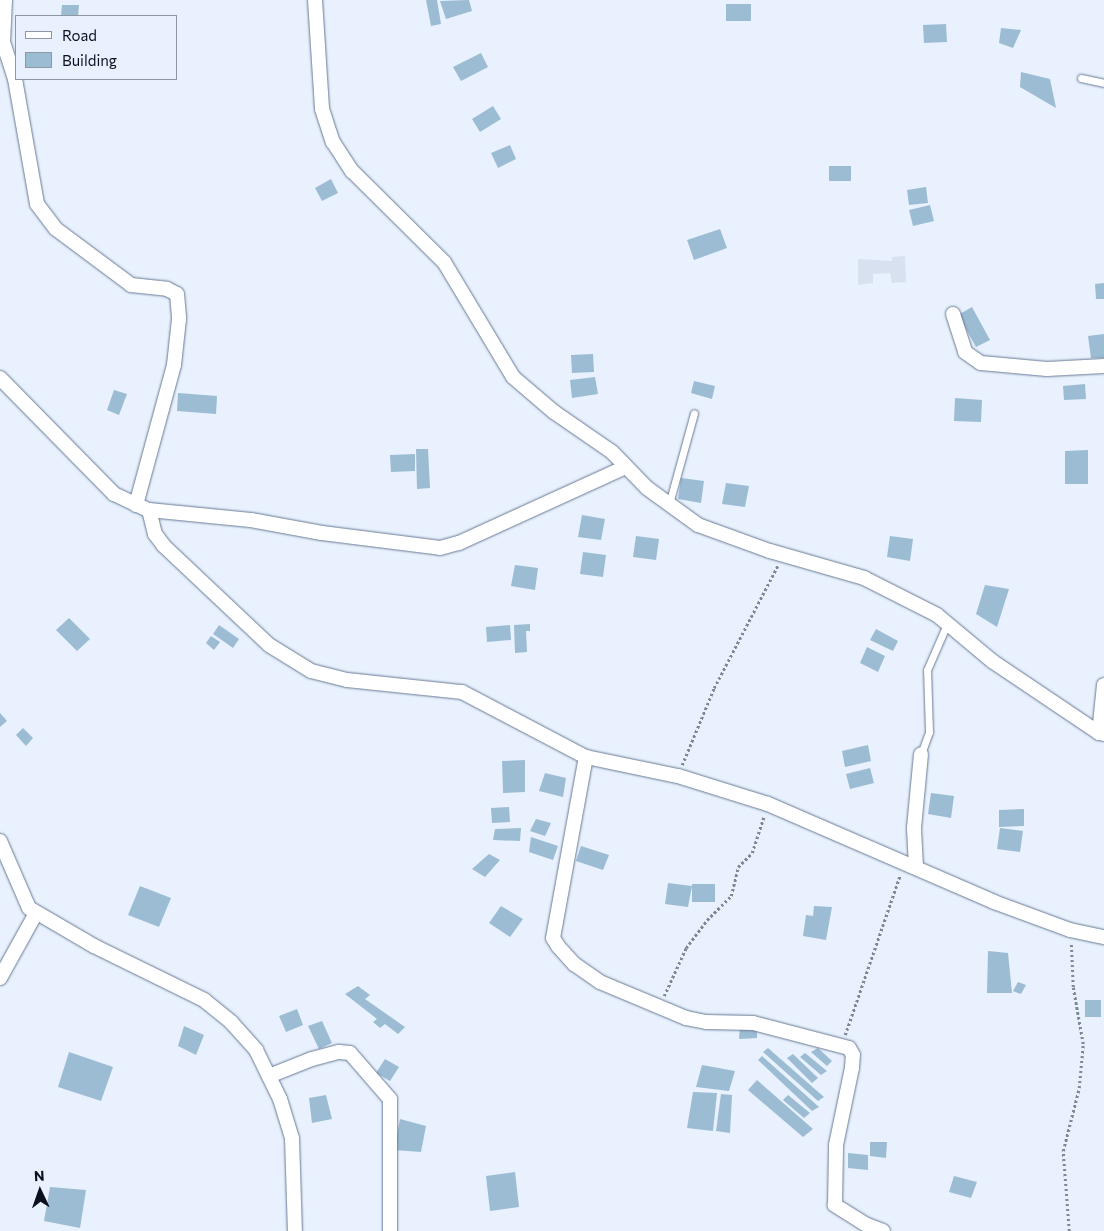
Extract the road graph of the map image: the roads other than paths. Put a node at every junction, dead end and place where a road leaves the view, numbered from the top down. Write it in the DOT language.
graph roads {
  1 [pos="5,0"];
  2 [pos="315,0"];
  3 [pos="1081,78"];
  4 [pos="1104,83"];
  5 [pos="953,314"];
  6 [pos="1104,366"];
  7 [pos="0,378"];
  8 [pos="694,413"];
  9 [pos="626,467"];
  10 [pos="669,505"];
  11 [pos="142,507"];
  12 [pos="947,624"];
  13 [pos="1104,685"];
  14 [pos="1102,734"];
  15 [pos="921,754"];
  16 [pos="586,757"];
  17 [pos="0,841"];
  18 [pos="910,864"];
  19 [pos="36,913"];
  20 [pos="1104,937"];
  21 [pos="0,978"];
  22 [pos="269,1076"];
  23 [pos="294,1231"];
  24 [pos="390,1231"];
  25 [pos="884,1231"];
  1 -- 11 [label="street"];
  2 -- 9 [label="street"];
  3 -- 4 [label="lane"];
  5 -- 6 [label="street"];
  7 -- 11 [label="street"];
  8 -- 10 [label="lane"];
  9 -- 10 [label="street"];
  9 -- 11 [label="street"];
  10 -- 12 [label="street"];
  11 -- 16 [label="street"];
  12 -- 14 [label="street"];
  12 -- 15 [label="lane"];
  13 -- 14 [label="street"];
  15 -- 18 [label="street"];
  16 -- 18 [label="street"];
  16 -- 25 [label="street"];
  17 -- 19 [label="street"];
  18 -- 20 [label="street"];
  19 -- 21 [label="street"];
  19 -- 22 [label="street"];
  22 -- 23 [label="street"];
  22 -- 24 [label="street"];
}
